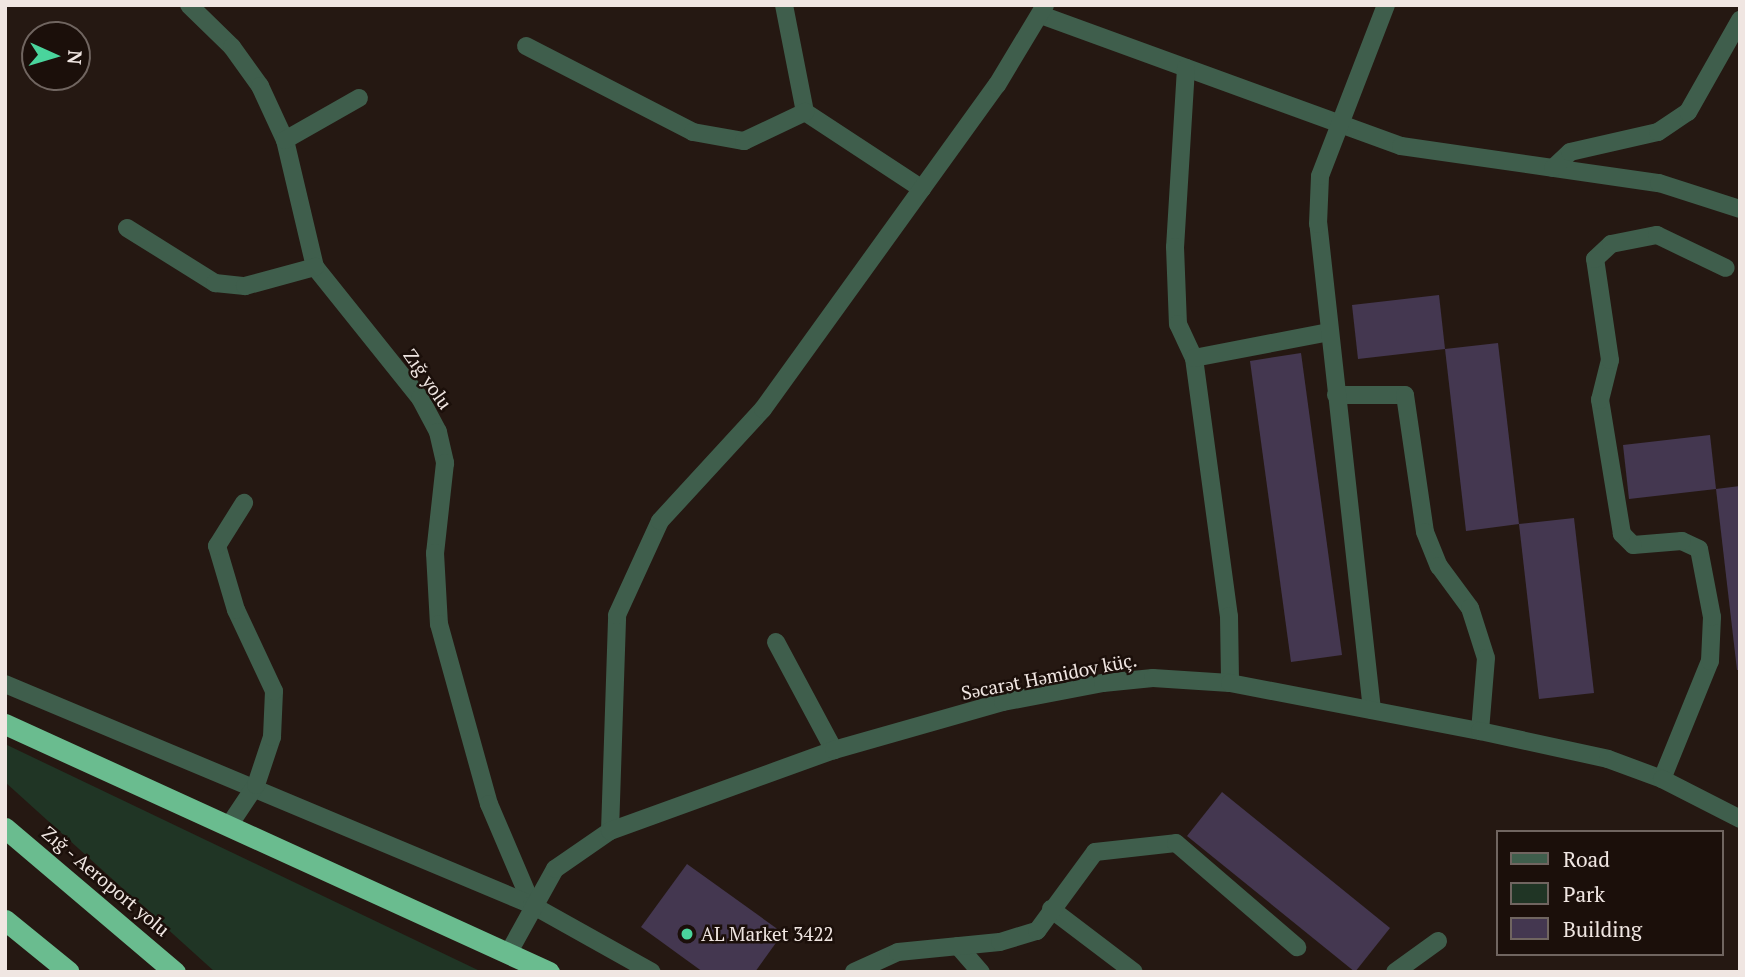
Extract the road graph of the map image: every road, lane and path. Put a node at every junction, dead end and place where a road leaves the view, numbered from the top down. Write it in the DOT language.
graph roads {
  1 [pos="189,5"];
  2 [pos="784,5"];
  3 [pos="1386,5"];
  4 [pos="1043,10"];
  5 [pos="1740,20"];
  6 [pos="526,46"];
  7 [pos="1186,68"];
  8 [pos="359,98"];
  9 [pos="806,113"];
  10 [pos="1339,124"];
  11 [pos="285,140"];
  12 [pos="1553,168"];
  13 [pos="922,189"];
  14 [pos="1740,209"];
  15 [pos="127,228"];
  16 [pos="315,267"];
  17 [pos="1726,268"];
  18 [pos="1329,332"];
  19 [pos="1194,358"];
  20 [pos="1336,395"];
  21 [pos="244,503"];
  22 [pos="776,642"];
  23 [pos="1230,683"];
  24 [pos="5,684"];
  25 [pos="1372,710"];
  26 [pos="5,724"];
  27 [pos="1480,731"];
  28 [pos="834,750"];
  29 [pos="1662,779"];
  30 [pos="256,785"];
  31 [pos="1740,819"];
  32 [pos="230,824"];
  33 [pos="5,828"];
  34 [pos="610,831"];
  35 [pos="532,905"];
  36 [pos="1051,909"];
  37 [pos="5,920"];
  38 [pos="1438,941"];
  39 [pos="958,946"];
  40 [pos="1297,947"];
  41 [pos="509,952"];
  42 [pos="69,972"];
  43 [pos="175,972"];
  44 [pos="549,972"];
  45 [pos="652,972"];
  46 [pos="854,972"];
  47 [pos="981,972"];
  48 [pos="1134,972"];
  49 [pos="1395,972"];
  1 -- 11 [label="street, Zığ yolu"];
  2 -- 9 [label="street"];
  3 -- 10 [label="street"];
  4 -- 7 [label="street"];
  4 -- 13 [label="street"];
  5 -- 12 [label="street"];
  6 -- 9 [label="street"];
  7 -- 10 [label="street"];
  7 -- 19 [label="street"];
  8 -- 11 [label="street"];
  9 -- 13 [label="street"];
  10 -- 12 [label="street"];
  10 -- 18 [label="street"];
  11 -- 16 [label="street, Zığ yolu"];
  12 -- 14 [label="street"];
  13 -- 34 [label="street"];
  15 -- 16 [label="street"];
  16 -- 35 [label="street, Zığ yolu"];
  17 -- 29 [label="street"];
  18 -- 19 [label="street"];
  18 -- 20 [label="street"];
  19 -- 23 [label="street"];
  20 -- 25 [label="street"];
  20 -- 27 [label="street"];
  21 -- 30 [label="street"];
  22 -- 28 [label="street"];
  23 -- 25 [label="street, Səcarət Həmidov küç."];
  23 -- 28 [label="street, Səcarət Həmidov küç."];
  24 -- 30 [label="street"];
  25 -- 27 [label="street, Səcarət Həmidov küç."];
  26 -- 32 [label="highway"];
  27 -- 29 [label="street, Səcarət Həmidov küç."];
  28 -- 34 [label="street, Səcarət Həmidov küç."];
  29 -- 31 [label="street, Səcarət Həmidov küç."];
  30 -- 32 [label="street"];
  30 -- 35 [label="street"];
  32 -- 41 [label="highway"];
  33 -- 43 [label="highway, Zığ - Aeroport yolu"];
  34 -- 35 [label="street, Səcarət Həmidov küç."];
  35 -- 41 [label="street, Səcarət Həmidov küç."];
  35 -- 45 [label="street"];
  36 -- 39 [label="street"];
  36 -- 40 [label="street"];
  36 -- 48 [label="street"];
  37 -- 42 [label="highway"];
  38 -- 49 [label="street"];
  39 -- 46 [label="street"];
  39 -- 47 [label="street"];
  41 -- 44 [label="highway"];
}
